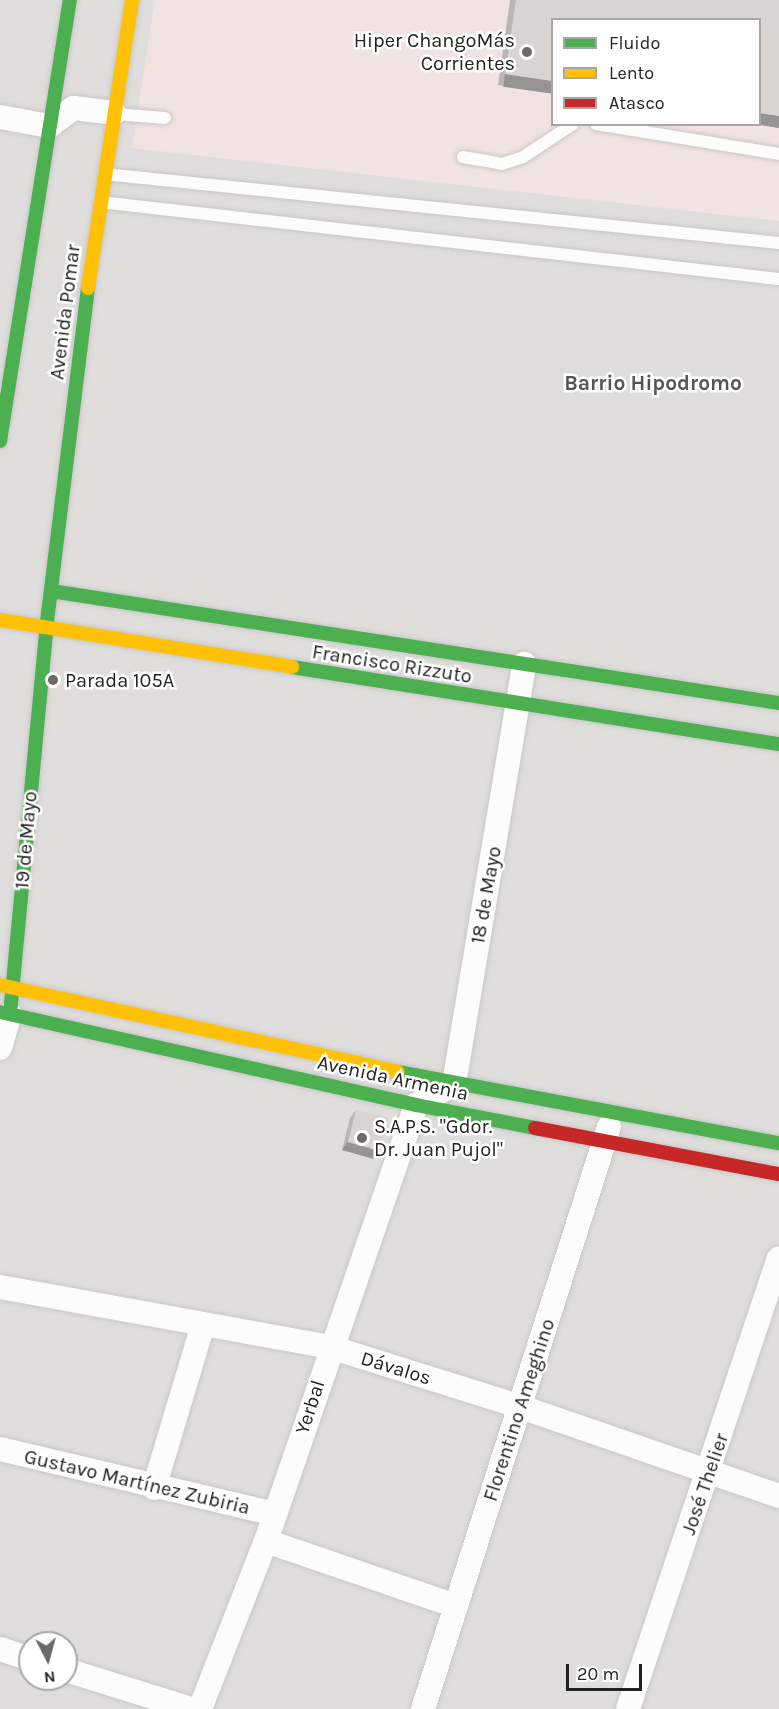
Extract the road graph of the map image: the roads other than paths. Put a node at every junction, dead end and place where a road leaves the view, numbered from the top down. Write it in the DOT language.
graph roads {
  1 [pos="70,0"];
  2 [pos="132,0"];
  3 [pos="114,113"];
  4 [pos="0,117"];
  5 [pos="165,118"];
  6 [pos="49,126"];
  7 [pos="570,126"];
  8 [pos="608,126"];
  9 [pos="779,154"];
  10 [pos="463,157"];
  11 [pos="102,174"];
  12 [pos="99,202"];
  13 [pos="779,243"];
  14 [pos="779,279"];
  15 [pos="0,441"];
  16 [pos="51,591"];
  17 [pos="0,620"];
  18 [pos="46,630"];
  19 [pos="524,663"];
  20 [pos="779,703"];
  21 [pos="518,704"];
  22 [pos="779,744"];
  23 [pos="6,986"];
  24 [pos="5,1013"];
  25 [pos="0,1048"];
  26 [pos="454,1084"];
  27 [pos="416,1105"];
  28 [pos="613,1110"];
  29 [pos="605,1140"];
  30 [pos="779,1143"];
  31 [pos="779,1174"];
  32 [pos="779,1259"];
  33 [pos="0,1287"];
  34 [pos="203,1326"];
  35 [pos="330,1347"];
  36 [pos="521,1407"];
  37 [pos="0,1449"];
  38 [pos="709,1473"];
  39 [pos="154,1488"];
  40 [pos="779,1496"];
  41 [pos="274,1514"];
  42 [pos="266,1541"];
  43 [pos="456,1606"];
  44 [pos="0,1649"];
  45 [pos="18,1655"];
  46 [pos="78,1676"];
  47 [pos="130,1700"];
  48 [pos="191,1709"];
  49 [pos="200,1709"];
  50 [pos="423,1709"];
  51 [pos="628,1709"];
  1 -- 6 [label="main road"];
  2 -- 3 [label="main road, Avenida Pomar"];
  3 -- 5 [label="lane"];
  3 -- 6 [label="street"];
  3 -- 11 [label="main road, Avenida Pomar"];
  4 -- 6 [label="street"];
  6 -- 15 [label="main road"];
  7 -- 10 [label="lane"];
  8 -- 9 [label="lane"];
  11 -- 12 [label="main road, Avenida Pomar"];
  11 -- 13 [label="lane"];
  12 -- 14 [label="lane"];
  12 -- 16 [label="main road, Avenida Pomar"];
  16 -- 18 [label="main road, Avenida Pomar"];
  16 -- 19 [label="main road, Francisco Rizzuto"];
  17 -- 18 [label="main road, Francisco Rizzuto"];
  18 -- 21 [label="main road, Francisco Rizzuto"];
  18 -- 23 [label="main road, 19 de Mayo"];
  19 -- 20 [label="main road, Francisco Rizzuto"];
  19 -- 21 [label="street, 18 de Mayo"];
  21 -- 22 [label="main road, Francisco Rizzuto"];
  21 -- 26 [label="street, 18 de Mayo"];
  23 -- 24 [label="main road, 19 de Mayo"];
  23 -- 26 [label="main road, Avenida Armenia"];
  24 -- 25 [label="street, 19 de Mayo"];
  24 -- 27 [label="main road, Avenida Armenia"];
  26 -- 27 [label="street"];
  26 -- 28 [label="main road, Avenida Armenia"];
  27 -- 29 [label="main road, Avenida Armenia"];
  27 -- 35 [label="street, Yerbal"];
  28 -- 29 [label="street, Florentino Ameghino"];
  28 -- 30 [label="main road, Avenida Armenia"];
  29 -- 31 [label="main road, Avenida Armenia"];
  29 -- 36 [label="street, Florentino Ameghino"];
  32 -- 38 [label="street, José Thelier"];
  33 -- 34 [label="street, Dávalos"];
  34 -- 35 [label="street, Dávalos"];
  34 -- 39 [label="street"];
  35 -- 36 [label="street, Dávalos"];
  35 -- 41 [label="street, Yerbal"];
  36 -- 38 [label="street, Dávalos"];
  36 -- 43 [label="street, Florentino Ameghino"];
  37 -- 39 [label="street, Gustavo Martínez Zubiria"];
  38 -- 40 [label="street, Dávalos"];
  38 -- 51 [label="street, José Thelier"];
  39 -- 41 [label="street, Gustavo Martínez Zubiria"];
  41 -- 42 [label="street, Yerbal"];
  42 -- 43 [label="street, Gustavo Martínez Zubiria"];
  42 -- 49 [label="street, Yerbal"];
  43 -- 50 [label="street, Florentino Ameghino"];
  44 -- 45 [label="street"];
  46 -- 47 [label="street"];
  47 -- 48 [label="street"];
}
